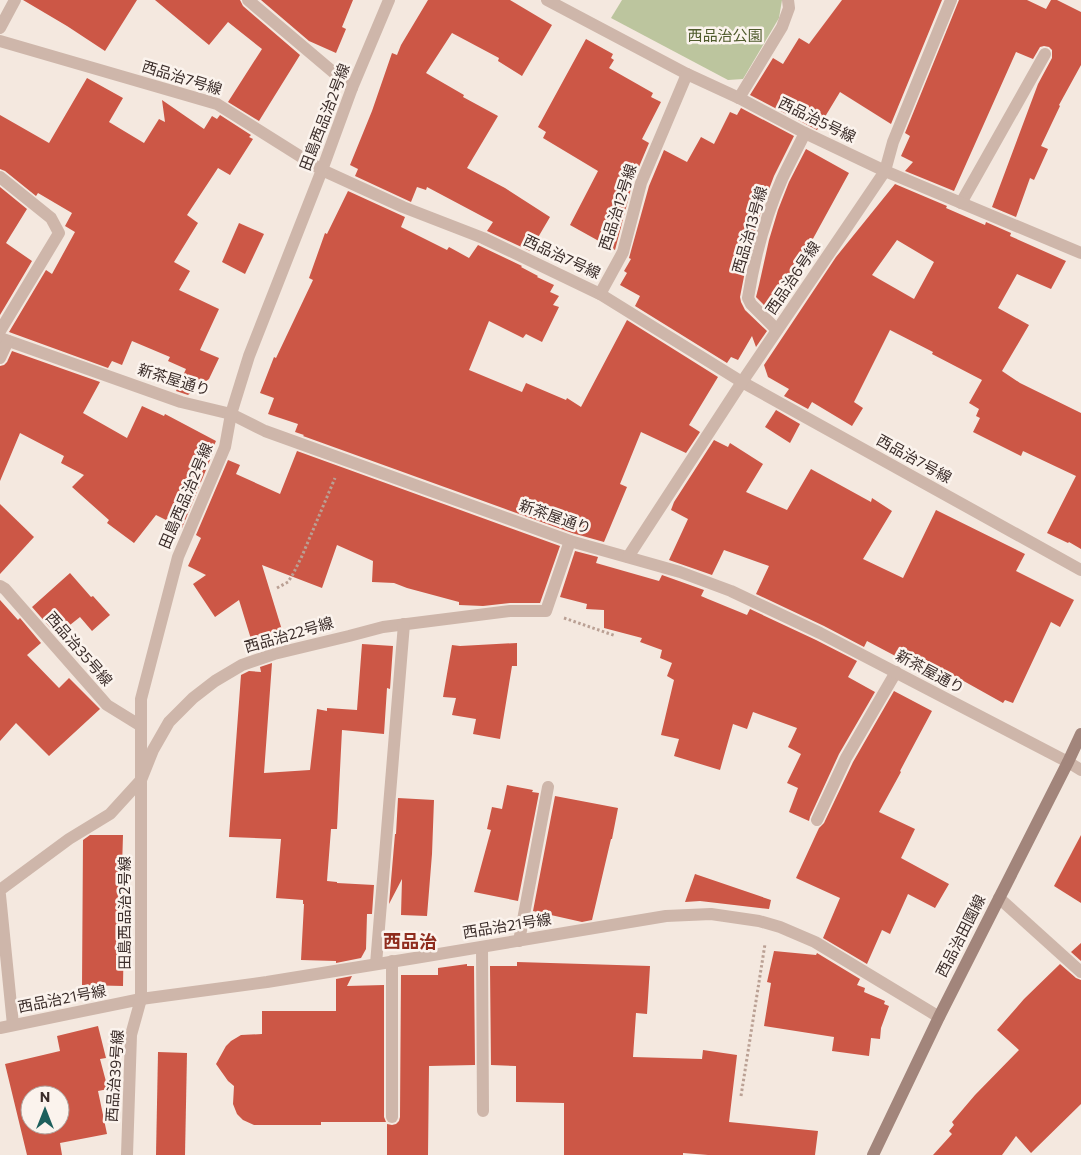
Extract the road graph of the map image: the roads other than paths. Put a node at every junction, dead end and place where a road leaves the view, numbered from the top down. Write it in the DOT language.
graph roads {
  1 [pos="15,0"];
  2 [pos="248,0"];
  3 [pos="389,0"];
  4 [pos="547,0"];
  5 [pos="788,0"];
  6 [pos="951,0"];
  7 [pos="0,28"];
  8 [pos="0,41"];
  9 [pos="1045,54"];
  10 [pos="687,74"];
  11 [pos="352,88"];
  12 [pos="739,98"];
  13 [pos="805,134"];
  14 [pos="322,170"];
  15 [pos="885,171"];
  16 [pos="0,177"];
  17 [pos="961,203"];
  18 [pos="1081,253"];
  19 [pos="600,294"];
  20 [pos="777,330"];
  21 [pos="3,337"];
  22 [pos="0,358"];
  23 [pos="742,382"];
  24 [pos="232,414"];
  25 [pos="570,541"];
  26 [pos="628,557"];
  27 [pos="1081,570"];
  28 [pos="0,586"];
  29 [pos="404,624"];
  30 [pos="896,672"];
  31 [pos="141,726"];
  32 [pos="1081,734"];
  33 [pos="1068,762"];
  34 [pos="1081,770"];
  35 [pos="141,780"];
  36 [pos="548,787"];
  37 [pos="817,820"];
  38 [pos="0,890"];
  39 [pos="0,894"];
  40 [pos="999,898"];
  41 [pos="518,941"];
  42 [pos="482,947"];
  43 [pos="392,962"];
  44 [pos="376,964"];
  45 [pos="1081,972"];
  46 [pos="141,999"];
  47 [pos="939,1017"];
  48 [pos="13,1025"];
  49 [pos="0,1028"];
  50 [pos="483,1111"];
  51 [pos="392,1117"];
  52 [pos="127,1155"];
  53 [pos="874,1155"];
  1 -- 7 [label="street"];
  2 -- 11 [label="street"];
  3 -- 11 [label="street, 田島西品治2号線"];
  4 -- 10 [label="street, 西品治5号線"];
  5 -- 12 [label="street"];
  6 -- 15 [label="street, 西品治6号線"];
  8 -- 14 [label="street, 西品治7号線"];
  9 -- 17 [label="street"];
  10 -- 12 [label="street, 西品治5号線"];
  10 -- 19 [label="street, 西品治12号線"];
  11 -- 14 [label="street, 田島西品治2号線"];
  12 -- 13 [label="street, 西品治5号線"];
  13 -- 15 [label="street, 西品治5号線"];
  13 -- 20 [label="street, 西品治13号線"];
  14 -- 19 [label="street, 西品治7号線"];
  14 -- 24 [label="street, 田島西品治2号線"];
  15 -- 17 [label="street, 西品治5号線"];
  15 -- 20 [label="street, 西品治6号線"];
  16 -- 21 [label="street"];
  17 -- 18 [label="street, 西品治5号線"];
  19 -- 23 [label="street, 西品治7号線"];
  20 -- 23 [label="street, 西品治6号線"];
  21 -- 22 [label="street"];
  21 -- 24 [label="street, 新茶屋通り"];
  23 -- 26 [label="street, 西品治6号線"];
  23 -- 27 [label="street, 西品治7号線"];
  24 -- 25 [label="street, 新茶屋通り"];
  24 -- 31 [label="street, 田島西品治2号線"];
  25 -- 26 [label="street, 新茶屋通り"];
  25 -- 29 [label="street, 西品治22号線"];
  26 -- 30 [label="street, 新茶屋通り"];
  28 -- 31 [label="street, 西品治35号線"];
  29 -- 35 [label="street, 西品治22号線"];
  29 -- 44 [label="street"];
  30 -- 33 [label="street, 新茶屋通り"];
  30 -- 37 [label="street"];
  31 -- 35 [label="street, 田島西品治2号線"];
  32 -- 33 [label="street, 西品治田園線"];
  33 -- 34 [label="street, 新茶屋通り"];
  33 -- 40 [label="street, 西品治田園線"];
  35 -- 38 [label="street, 西品治22号線"];
  35 -- 46 [label="street, 田島西品治2号線"];
  36 -- 41 [label="street"];
  39 -- 48 [label="street"];
  40 -- 45 [label="street"];
  40 -- 47 [label="street, 西品治田園線"];
  41 -- 42 [label="street, 西品治21号線"];
  41 -- 47 [label="street, 西品治21号線"];
  42 -- 43 [label="street, 西品治21号線"];
  42 -- 50 [label="street"];
  43 -- 44 [label="street, 西品治21号線"];
  43 -- 51 [label="street"];
  44 -- 46 [label="street, 西品治21号線"];
  46 -- 48 [label="street, 西品治21号線"];
  46 -- 52 [label="street, 西品治39号線"];
  47 -- 53 [label="street, 西品治田園線"];
  48 -- 49 [label="street, 西品治21号線"];
}
